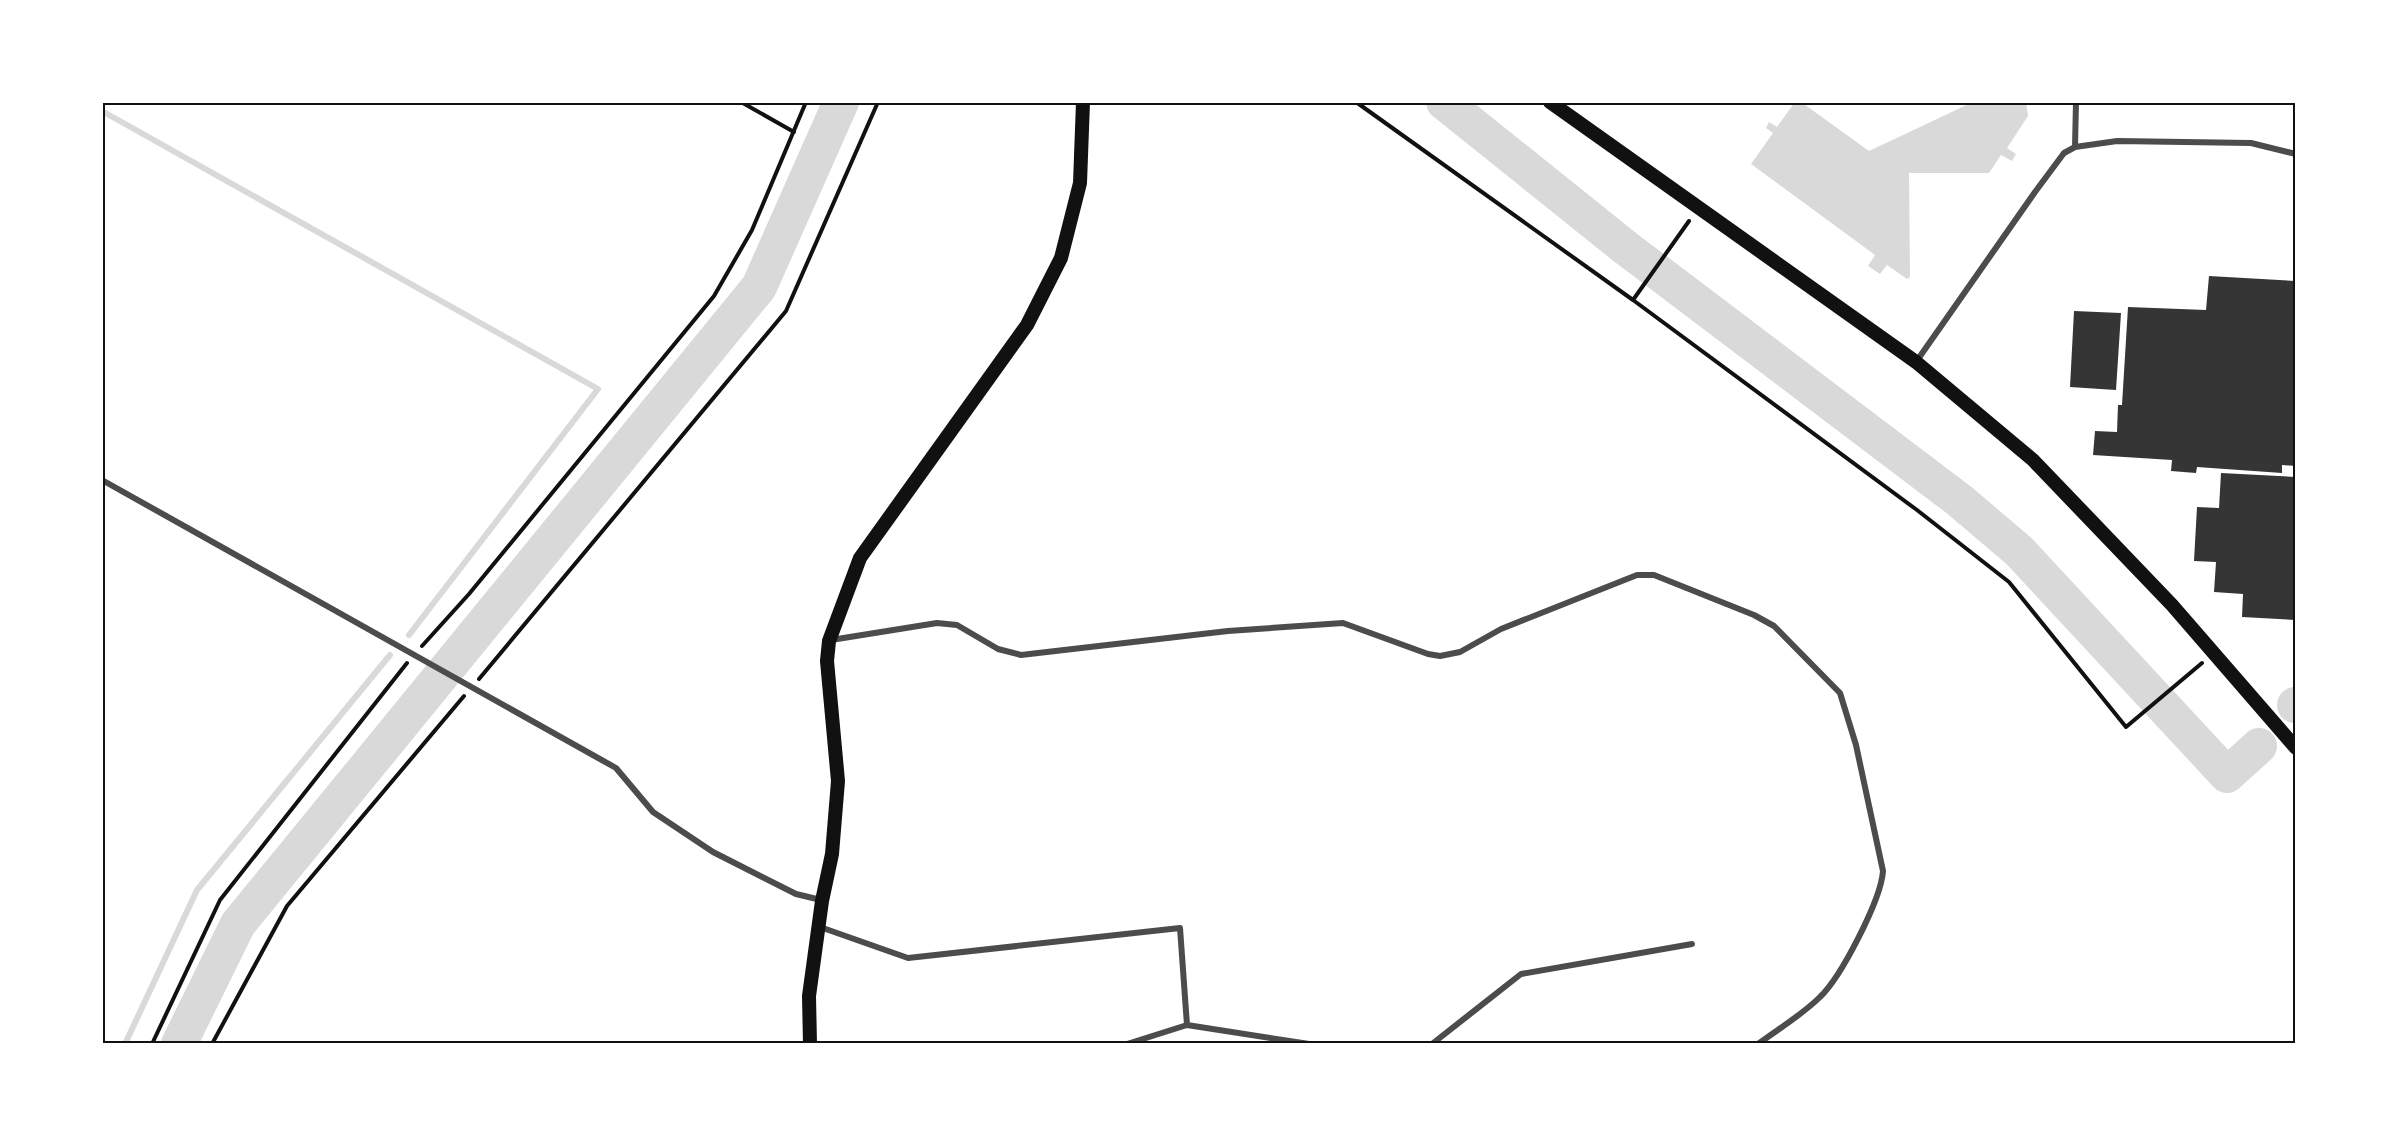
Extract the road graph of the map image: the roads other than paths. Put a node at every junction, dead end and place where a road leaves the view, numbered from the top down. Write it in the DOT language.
graph roads {
  1 [pos="1083,102"];
  2 [pos="1550,102"];
  3 [pos="2076,102"];
  4 [pos="2075,147"];
  5 [pos="2296,154"];
  6 [pos="1916,362"];
  7 [pos="102,480"];
  8 [pos="829,640"];
  9 [pos="2296,748"];
  10 [pos="822,901"];
  11 [pos="820,927"];
  12 [pos="1692,944"];
  13 [pos="1187,1025"];
  14 [pos="810,1044"];
  15 [pos="1127,1044"];
  16 [pos="1309,1044"];
  17 [pos="1432,1044"];
  18 [pos="1758,1044"];
  1 -- 8 [label="main road"];
  2 -- 6 [label="main road"];
  3 -- 4 [label="street"];
  4 -- 5 [label="street"];
  4 -- 6 [label="street"];
  6 -- 9 [label="main road"];
  7 -- 10 [label="street"];
  8 -- 10 [label="main road"];
  8 -- 18 [label="street"];
  10 -- 11 [label="main road"];
  11 -- 13 [label="street"];
  11 -- 14 [label="main road"];
  12 -- 17 [label="street"];
  13 -- 15 [label="street"];
  13 -- 16 [label="street"];
}
